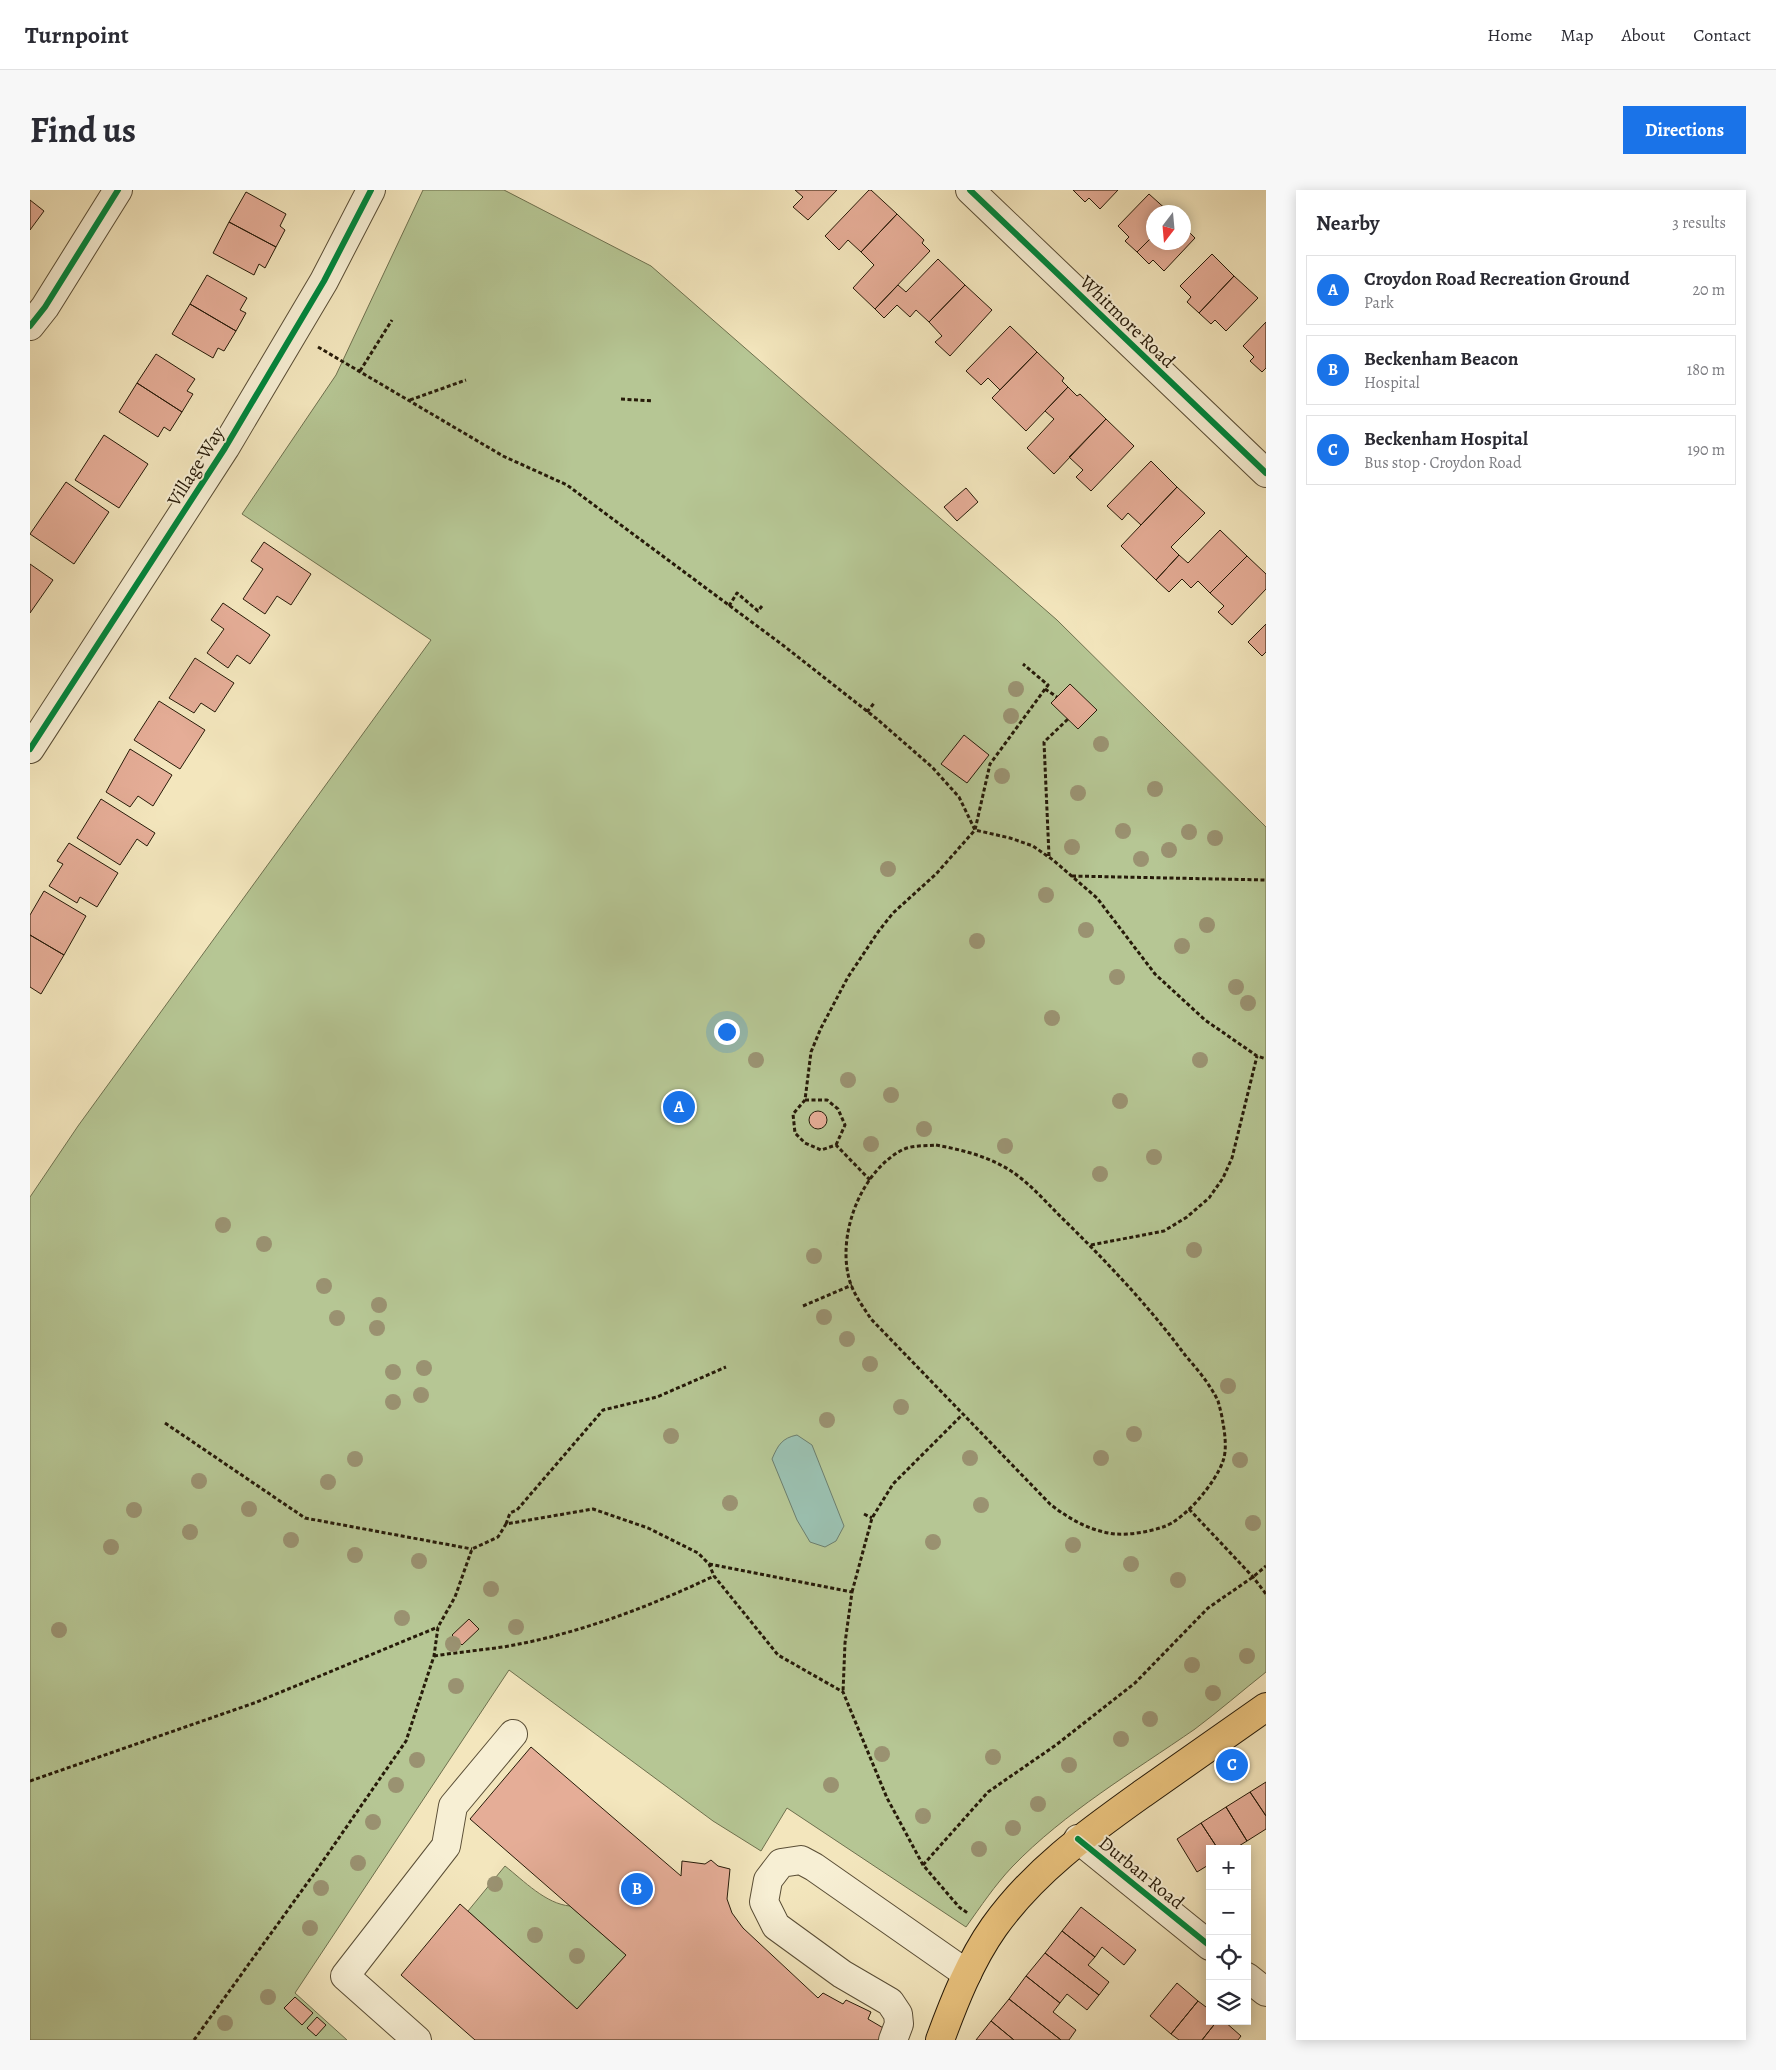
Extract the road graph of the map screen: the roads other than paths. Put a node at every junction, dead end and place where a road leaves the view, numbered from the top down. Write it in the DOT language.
graph roads {
  1 [pos="118,190"];
  2 [pos="371,190"];
  3 [pos="970,190"];
  4 [pos="35,309"];
  5 [pos="1266,473"];
  6 [pos="30,749"];
  7 [pos="1266,1707"];
  8 [pos="513,1734"];
  9 [pos="1078,1839"];
  10 [pos="1206,1943"];
  11 [pos="966,1974"];
  12 [pos="1251,1980"];
  13 [pos="1266,1992"];
  14 [pos="417,2040"];
  15 [pos="893,2040"];
  16 [pos="940,2040"];
  1 -- 4 [label="street"];
  2 -- 6 [label="street, Village Way"];
  3 -- 5 [label="street, Whitmore Road"];
  7 -- 9 [label="main road"];
  8 -- 14 [label="street"];
  9 -- 10 [label="street, Durban Road"];
  9 -- 11 [label="main road"];
  11 -- 15 [label="street"];
  11 -- 16 [label="main road"];
  12 -- 13 [label="street"];
}
